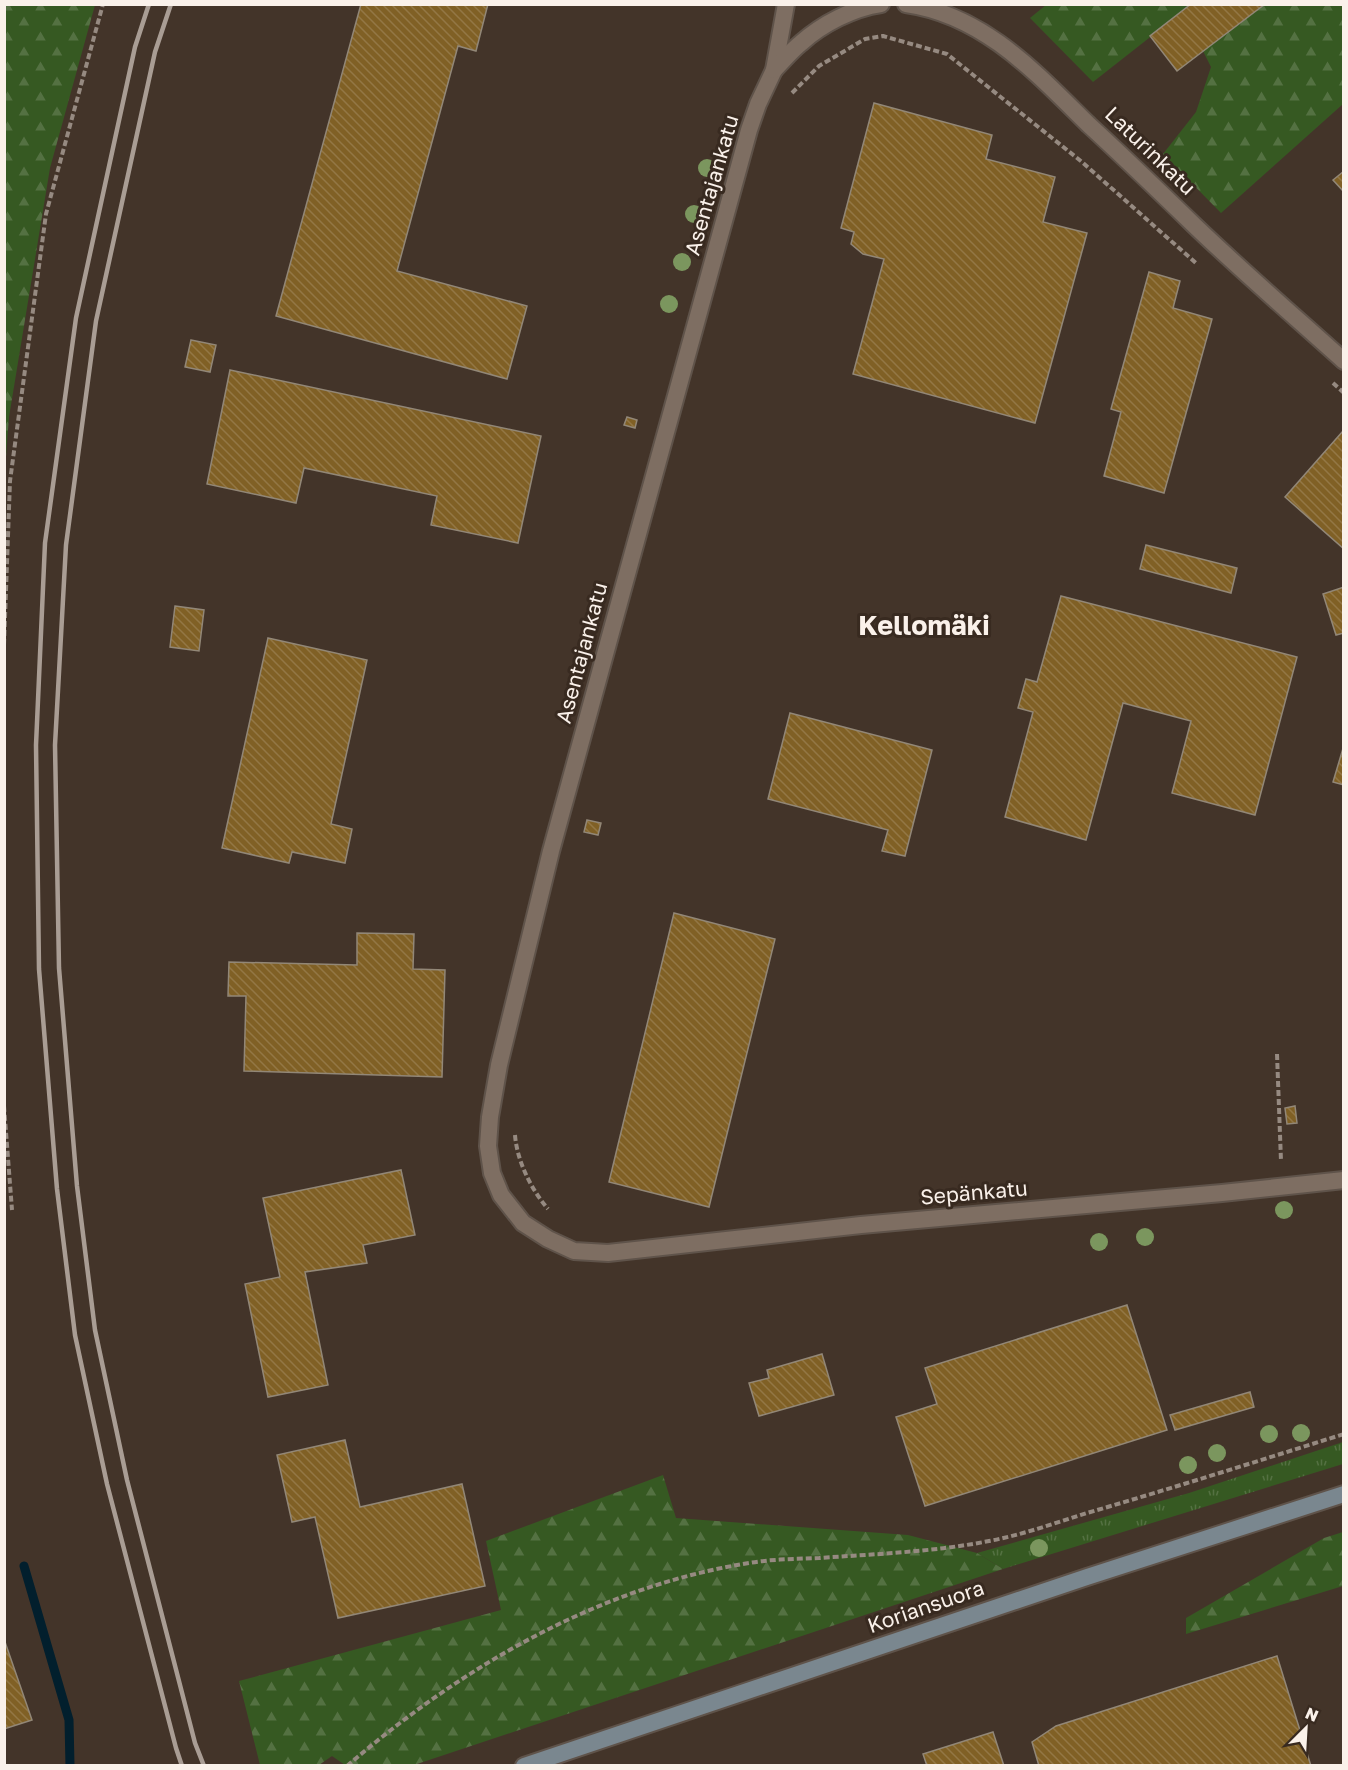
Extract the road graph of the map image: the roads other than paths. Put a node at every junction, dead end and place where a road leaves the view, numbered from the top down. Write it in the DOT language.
graph roads {
  1 [pos="786,4"];
  2 [pos="880,4"];
  3 [pos="906,4"];
  4 [pos="774,70"];
  5 [pos="1344,361"];
  6 [pos="1344,1180"];
  7 [pos="608,1253"];
  8 [pos="1344,1494"];
  9 [pos="524,1766"];
  1 -- 4 [label="street, Asentajankatu"];
  2 -- 4 [label="street"];
  3 -- 5 [label="street, Laturinkatu"];
  4 -- 7 [label="street, Asentajankatu"];
  6 -- 7 [label="street, Sepänkatu"];
  8 -- 9 [label="main road, Koriansuora"];
}
